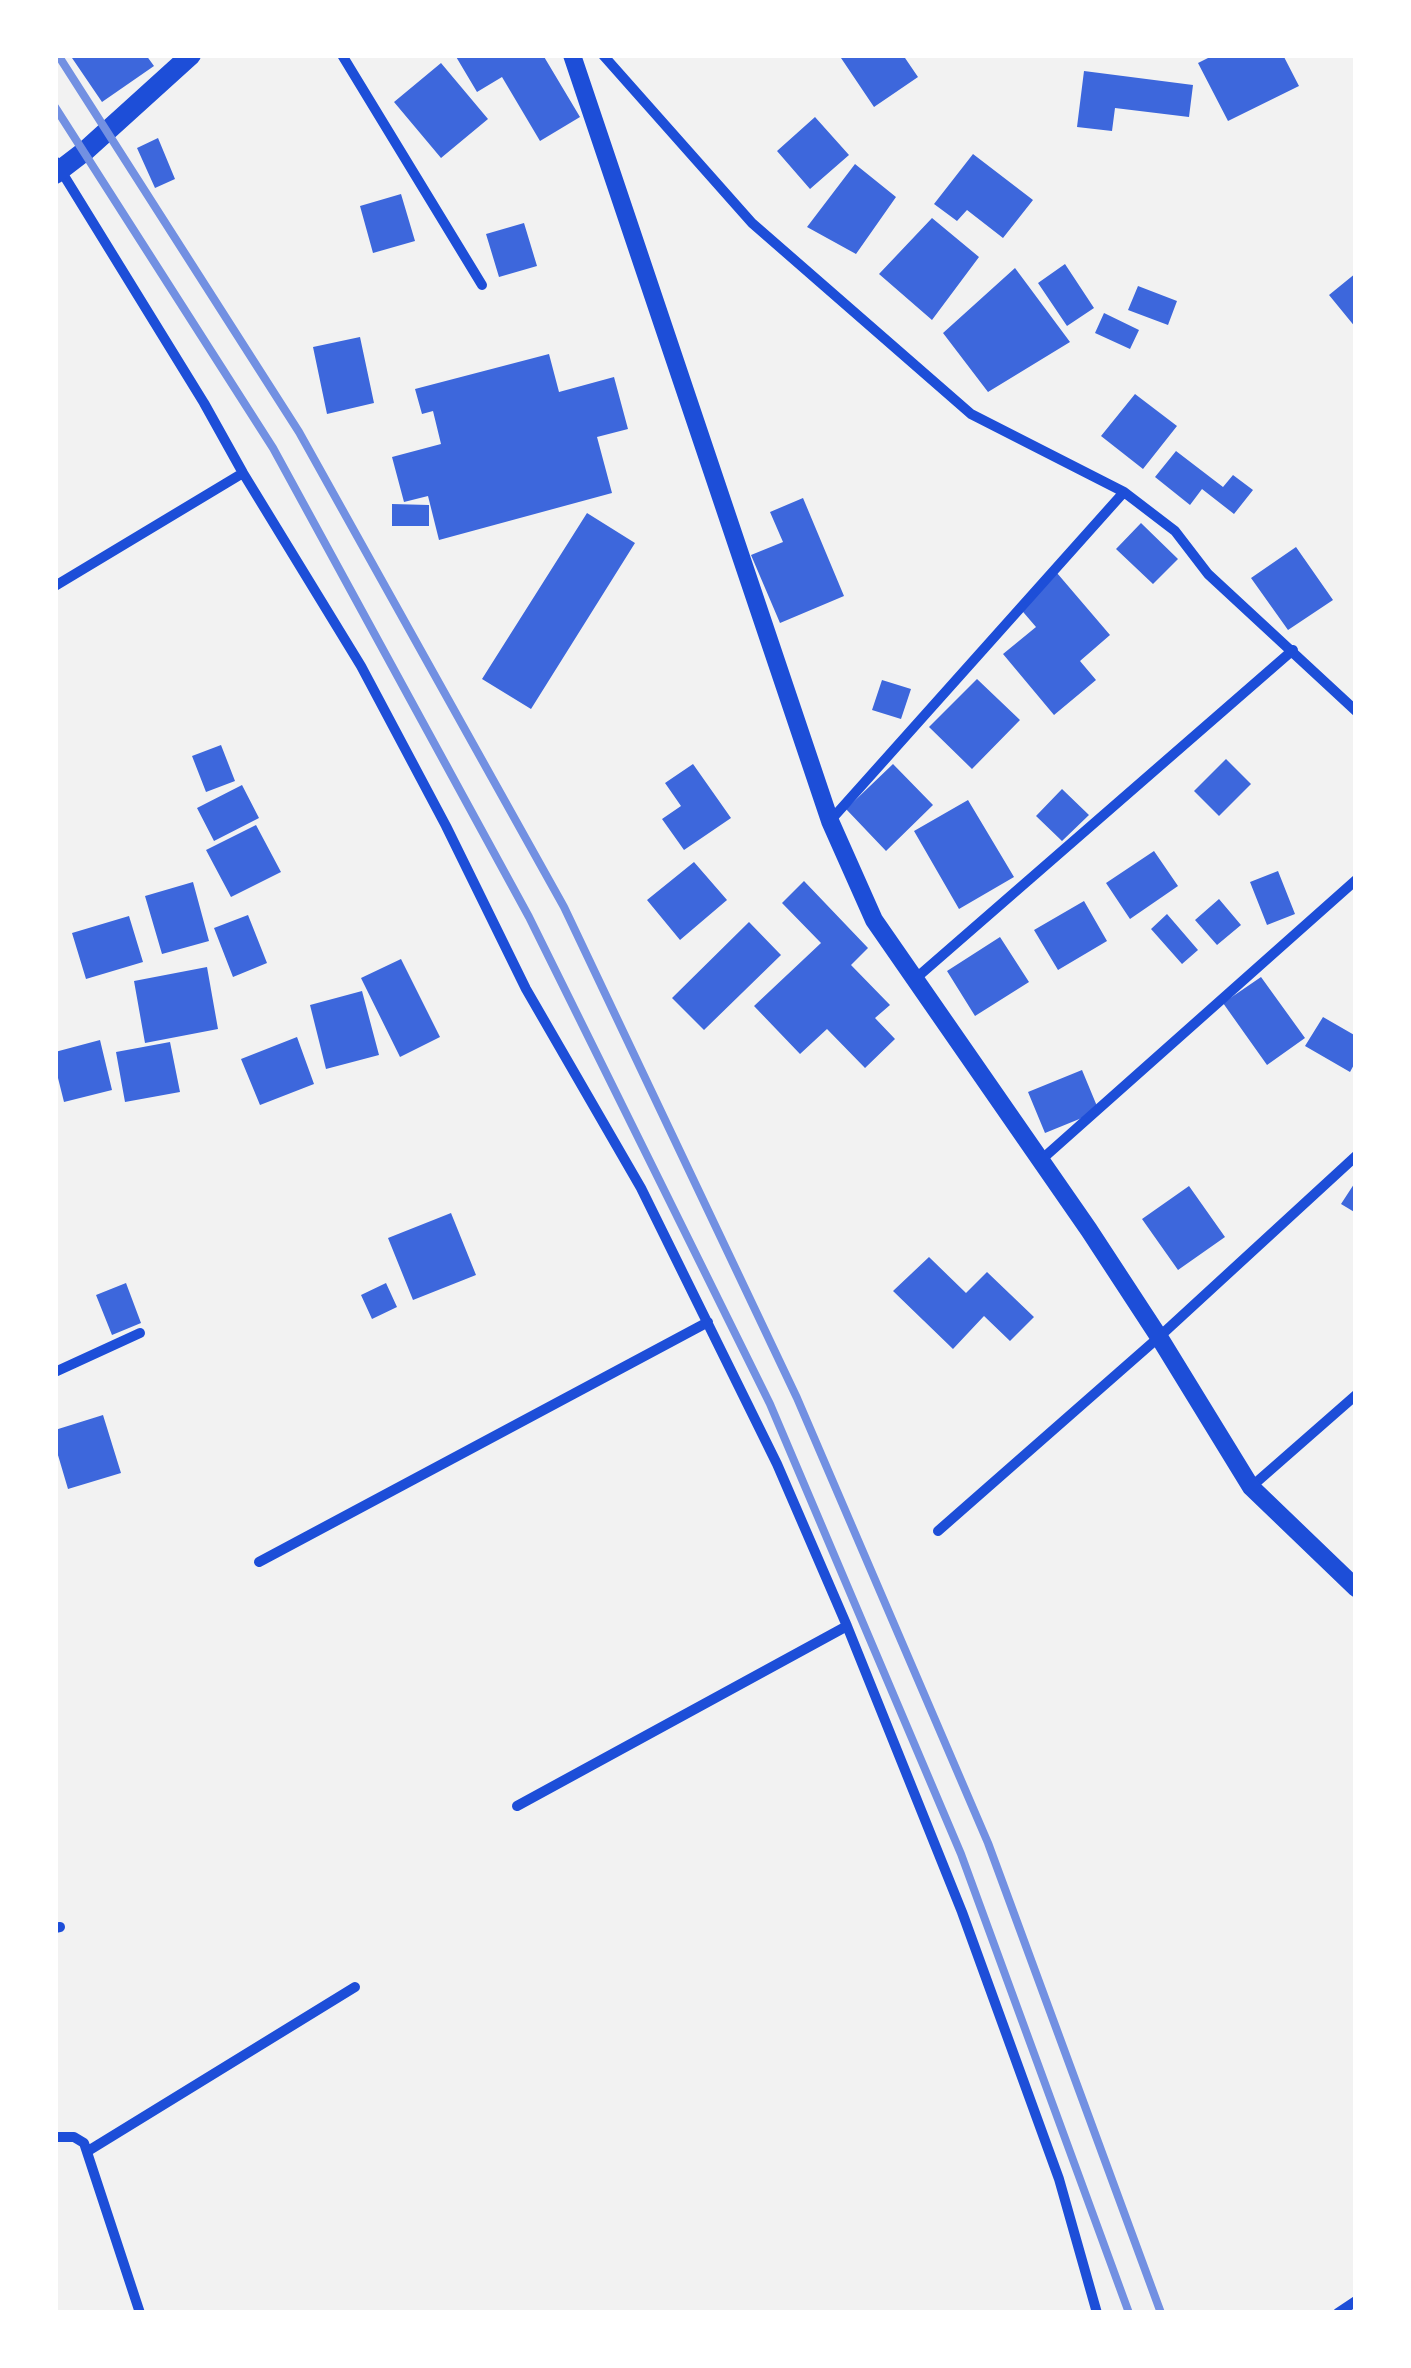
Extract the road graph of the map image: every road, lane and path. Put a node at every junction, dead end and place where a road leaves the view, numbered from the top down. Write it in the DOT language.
graph roads {
  1 [pos="191,55"];
  2 [pos="342,55"];
  3 [pos="572,55"];
  4 [pos="603,55"];
  5 [pos="57,168"];
  6 [pos="482,285"];
  7 [pos="243,473"];
  8 [pos="1124,492"];
  9 [pos="55,586"];
  10 [pos="1293,650"];
  11 [pos="1356,710"];
  12 [pos="830,821"];
  13 [pos="1356,880"];
  14 [pos="916,979"];
  15 [pos="1356,1156"];
  16 [pos="1041,1160"];
  17 [pos="708,1322"];
  18 [pos="140,1332"];
  19 [pos="1159,1337"];
  20 [pos="55,1372"];
  21 [pos="1356,1395"];
  22 [pos="1252,1487"];
  23 [pos="938,1531"];
  24 [pos="259,1562"];
  25 [pos="1356,1588"];
  26 [pos="846,1626"];
  27 [pos="517,1806"];
  28 [pos="355,1987"];
  29 [pos="55,2137"];
  30 [pos="88,2151"];
  31 [pos="1356,2301"];
  32 [pos="140,2313"];
  33 [pos="1097,2313"];
  34 [pos="1338,2313"];
  1 -- 5 [label="main road"];
  2 -- 6 [label="street"];
  3 -- 12 [label="street"];
  4 -- 8 [label="street"];
  5 -- 7 [label="street"];
  7 -- 9 [label="street"];
  7 -- 17 [label="street"];
  8 -- 10 [label="street"];
  8 -- 12 [label="street"];
  10 -- 11 [label="street"];
  10 -- 14 [label="street"];
  12 -- 14 [label="street"];
  13 -- 16 [label="street"];
  14 -- 16 [label="street"];
  15 -- 19 [label="street"];
  16 -- 19 [label="street"];
  17 -- 24 [label="street"];
  17 -- 26 [label="street"];
  18 -- 20 [label="street"];
  19 -- 22 [label="street"];
  19 -- 23 [label="street"];
  21 -- 22 [label="street"];
  22 -- 25 [label="street"];
  26 -- 27 [label="street"];
  26 -- 33 [label="street"];
  28 -- 30 [label="street"];
  29 -- 30 [label="street"];
  30 -- 32 [label="street"];
  31 -- 34 [label="street"];
}
